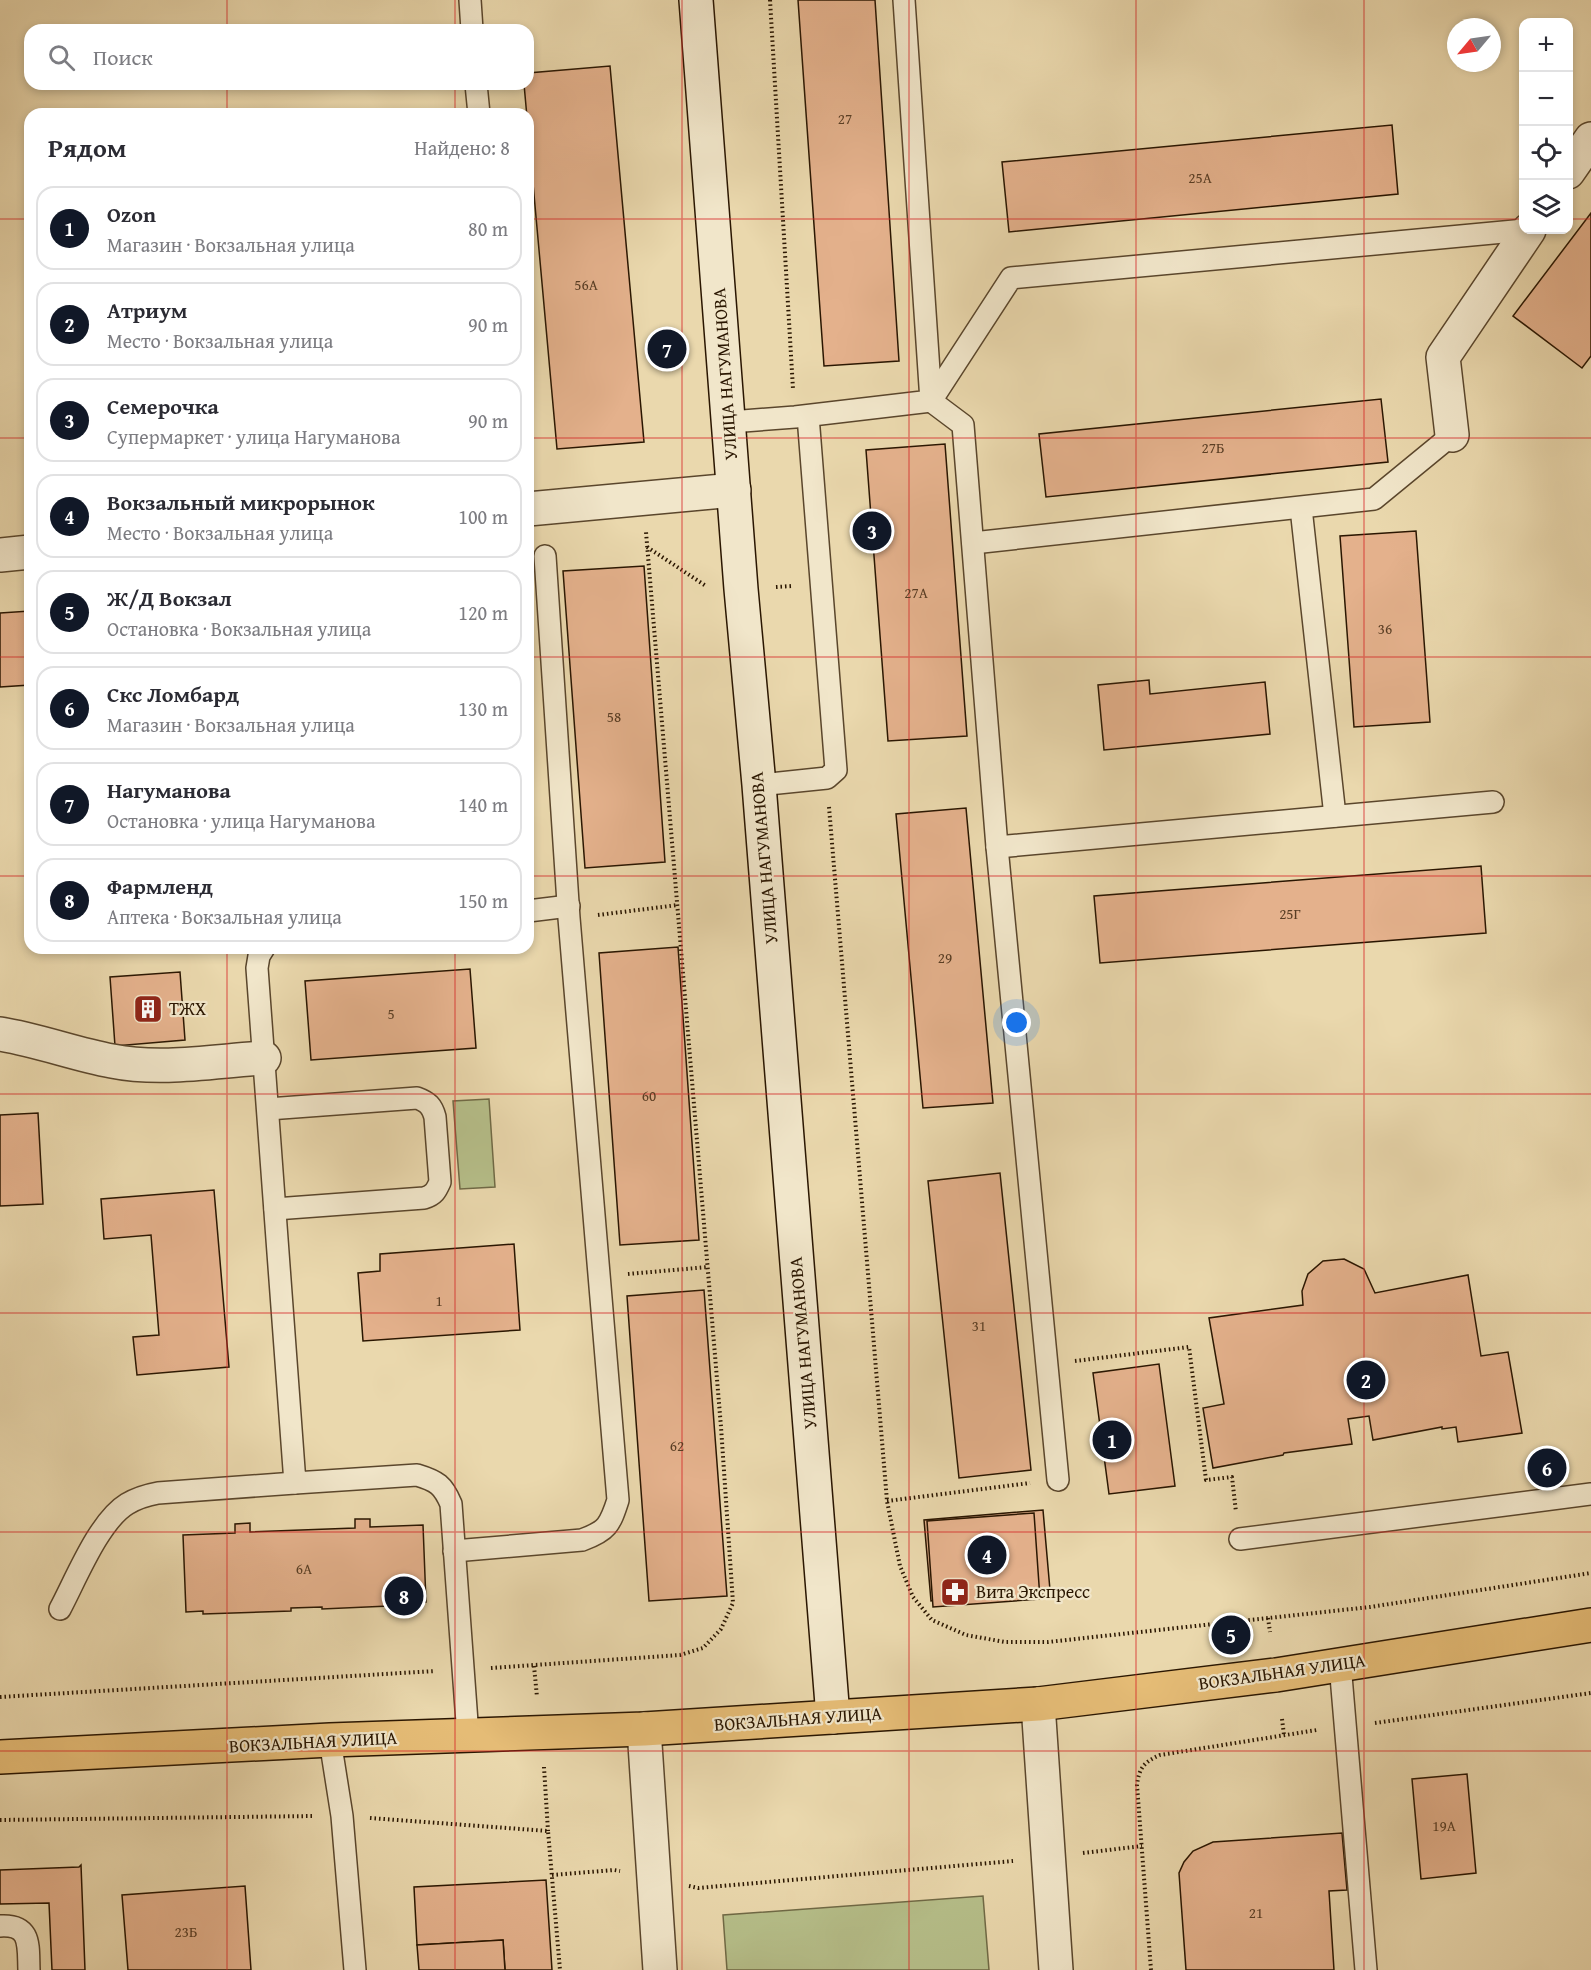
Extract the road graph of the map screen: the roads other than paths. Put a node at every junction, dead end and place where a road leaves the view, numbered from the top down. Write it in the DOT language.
graph roads {
  1 [pos="470,0"];
  2 [pos="696,0"];
  3 [pos="904,0"];
  4 [pos="472,24"];
  5 [pos="477,90"];
  6 [pos="478,108"];
  7 [pos="1591,139"];
  8 [pos="1573,166"];
  9 [pos="1519,231"];
  10 [pos="1524,234"];
  11 [pos="931,401"];
  12 [pos="801,416"];
  13 [pos="730,422"];
  14 [pos="1452,435"];
  15 [pos="734,490"];
  16 [pos="1301,507"];
  17 [pos="534,508"];
  18 [pos="972,543"];
  19 [pos="24,553"];
  20 [pos="0,555"];
  21 [pos="545,556"];
  22 [pos="759,785"];
  23 [pos="1492,802"];
  24 [pos="1335,816"];
  25 [pos="997,848"];
  26 [pos="534,911"];
  27 [pos="569,912"];
  28 [pos="260,954"];
  29 [pos="0,1034"];
  30 [pos="264,1058"];
  31 [pos="268,1109"];
  32 [pos="275,1209"];
  33 [pos="1058,1480"];
  34 [pos="296,1483"];
  35 [pos="1591,1494"];
  36 [pos="1240,1539"];
  37 [pos="454,1551"];
  38 [pos="60,1609"];
  39 [pos="1591,1625"];
  40 [pos="1340,1664"];
  41 [pos="1038,1704"];
  42 [pos="832,1717"];
  43 [pos="644,1729"];
  44 [pos="468,1736"];
  45 [pos="330,1740"];
  46 [pos="0,1757"];
  47 [pos="0,1926"];
  48 [pos="29,1970"];
  49 [pos="354,1970"];
  50 [pos="660,1970"];
  51 [pos="1056,1970"];
  52 [pos="1366,1970"];
  1 -- 4 [label="lane"];
  2 -- 13 [label="street, УЛИЦА НАГУМАНОВА"];
  3 -- 11 [label="lane"];
  5 -- 6 [label="lane"];
  7 -- 8 [label="street"];
  9 -- 11 [label="lane"];
  10 -- 14 [label="street"];
  11 -- 12 [label="lane"];
  11 -- 18 [label="lane"];
  12 -- 13 [label="lane"];
  12 -- 22 [label="lane"];
  13 -- 15 [label="street, УЛИЦА НАГУМАНОВА"];
  14 -- 16 [label="lane"];
  15 -- 17 [label="street"];
  15 -- 22 [label="street, УЛИЦА НАГУМАНОВА"];
  16 -- 18 [label="lane"];
  16 -- 24 [label="lane"];
  18 -- 25 [label="lane"];
  19 -- 20 [label="street"];
  21 -- 27 [label="lane"];
  22 -- 42 [label="street, УЛИЦА НАГУМАНОВА"];
  23 -- 24 [label="lane"];
  24 -- 25 [label="lane"];
  25 -- 33 [label="lane"];
  26 -- 27 [label="lane"];
  27 -- 37 [label="lane"];
  28 -- 30 [label="lane"];
  29 -- 30 [label="street"];
  30 -- 31 [label="lane"];
  31 -- 32 [label="lane"];
  31 -- 32 [label="lane"];
  32 -- 34 [label="lane"];
  34 -- 37 [label="lane"];
  34 -- 38 [label="lane"];
  35 -- 36 [label="lane"];
  37 -- 44 [label="lane"];
  39 -- 40 [label="main road, ВОКЗАЛЬНАЯ УЛИЦА"];
  40 -- 41 [label="main road, ВОКЗАЛЬНАЯ УЛИЦА"];
  40 -- 52 [label="lane"];
  41 -- 42 [label="main road, ВОКЗАЛЬНАЯ УЛИЦА"];
  41 -- 51 [label="street"];
  42 -- 43 [label="main road, ВОКЗАЛЬНАЯ УЛИЦА"];
  43 -- 44 [label="main road, ВОКЗАЛЬНАЯ УЛИЦА"];
  43 -- 50 [label="street"];
  44 -- 45 [label="main road, ВОКЗАЛЬНАЯ УЛИЦА"];
  45 -- 46 [label="main road, ВОКЗАЛЬНАЯ УЛИЦА"];
  45 -- 49 [label="lane"];
  47 -- 48 [label="lane"];
}
